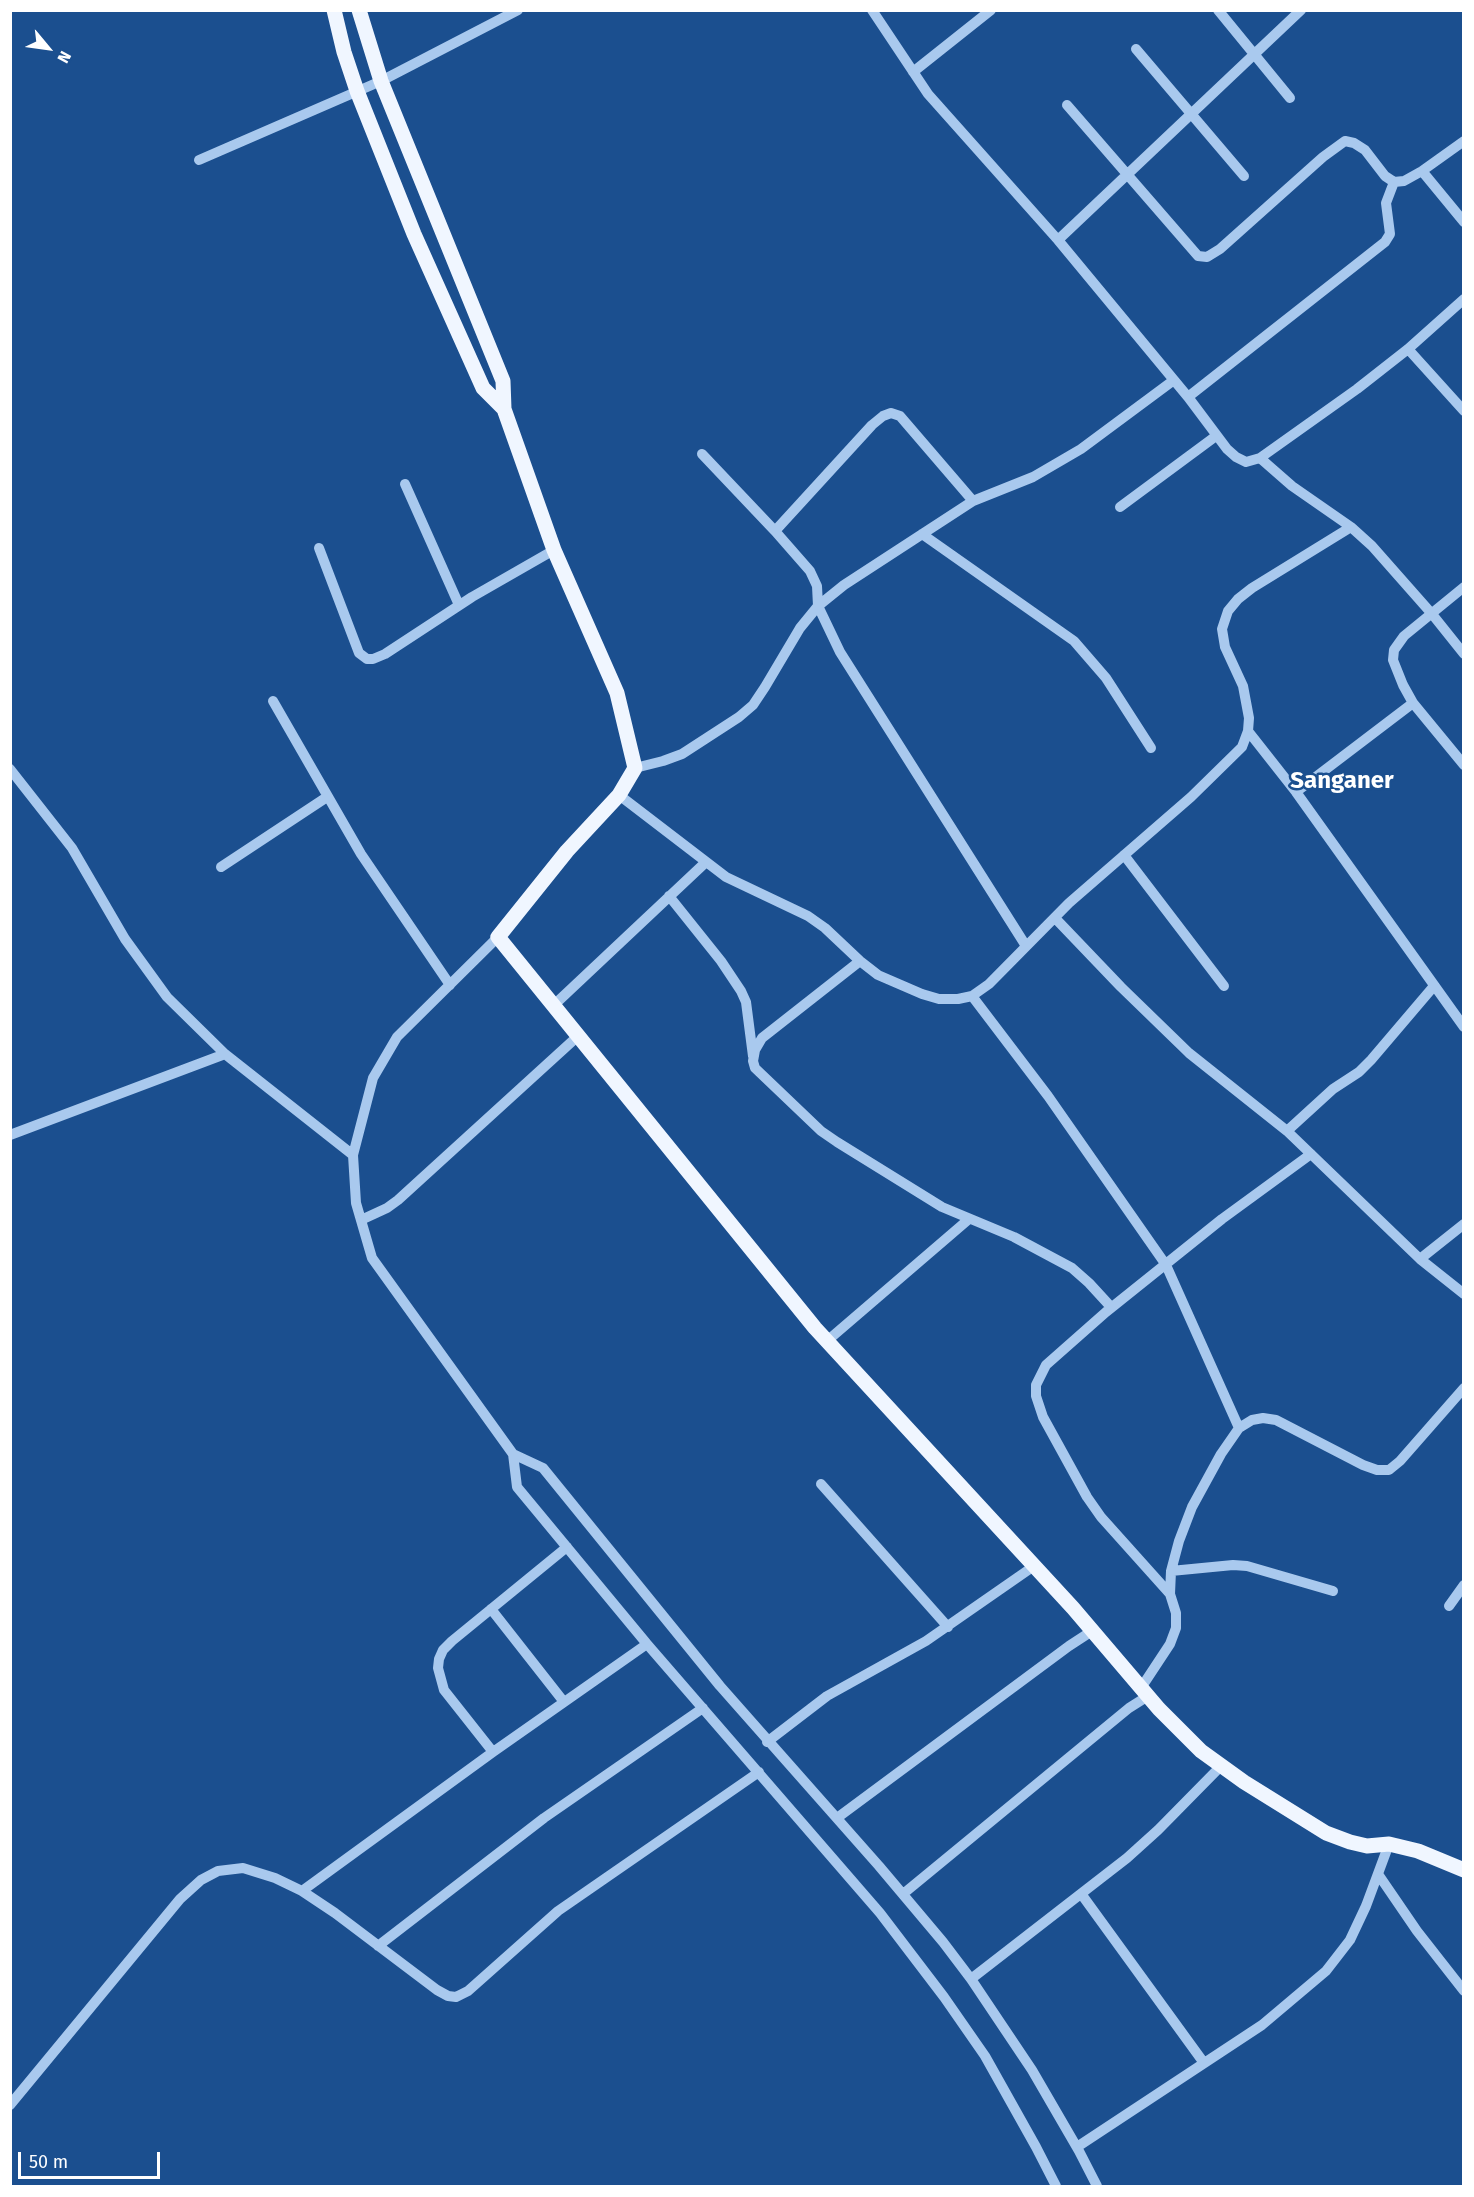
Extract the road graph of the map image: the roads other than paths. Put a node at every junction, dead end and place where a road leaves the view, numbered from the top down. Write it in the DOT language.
graph roads {
  1 [pos="334,10"];
  2 [pos="359,10"];
  3 [pos="518,10"];
  4 [pos="872,10"];
  5 [pos="991,10"];
  6 [pos="1218,10"];
  7 [pos="1301,10"];
  8 [pos="1136,49"];
  9 [pos="1254,55"];
  10 [pos="913,72"];
  11 [pos="381,81"];
  12 [pos="357,91"];
  13 [pos="1290,98"];
  14 [pos="1067,105"];
  15 [pos="1192,114"];
  16 [pos="1464,141"];
  17 [pos="199,160"];
  18 [pos="1422,171"];
  19 [pos="1128,175"];
  20 [pos="1244,176"];
  21 [pos="1394,182"];
  22 [pos="1464,222"];
  23 [pos="1058,240"];
  24 [pos="1464,299"];
  25 [pos="1408,349"];
  26 [pos="1174,380"];
  27 [pos="1188,397"];
  28 [pos="504,409"];
  29 [pos="1464,411"];
  30 [pos="1216,436"];
  31 [pos="702,454"];
  32 [pos="1260,458"];
  33 [pos="405,484"];
  34 [pos="973,501"];
  35 [pos="1120,507"];
  36 [pos="1351,527"];
  37 [pos="776,531"];
  38 [pos="922,534"];
  39 [pos="318,548"];
  40 [pos="554,550"];
  41 [pos="1464,587"];
  42 [pos="459,605"];
  43 [pos="818,606"];
  44 [pos="1432,614"];
  45 [pos="1464,654"];
  46 [pos="273,701"];
  47 [pos="1413,703"];
  48 [pos="1248,731"];
  49 [pos="1151,748"];
  50 [pos="1464,765"];
  51 [pos="635,768"];
  52 [pos="10,770"];
  53 [pos="1296,792"];
  54 [pos="619,795"];
  55 [pos="327,797"];
  56 [pos="1124,855"];
  57 [pos="706,862"];
  58 [pos="221,867"];
  59 [pos="669,896"];
  60 [pos="1054,918"];
  61 [pos="498,937"];
  62 [pos="1026,946"];
  63 [pos="860,961"];
  64 [pos="450,985"];
  65 [pos="1224,986"];
  66 [pos="1434,986"];
  67 [pos="972,996"];
  68 [pos="554,1005"];
  69 [pos="1464,1027"];
  70 [pos="578,1036"];
  71 [pos="225,1054"];
  72 [pos="753,1061"];
  73 [pos="1287,1131"];
  74 [pos="10,1135"];
  75 [pos="1311,1154"];
  76 [pos="352,1155"];
  77 [pos="969,1219"];
  78 [pos="361,1220"];
  79 [pos="1464,1224"];
  80 [pos="1420,1259"];
  81 [pos="1166,1264"];
  82 [pos="1464,1294"];
  83 [pos="1111,1307"];
  84 [pos="827,1341"];
  85 [pos="1464,1388"];
  86 [pos="1239,1428"];
  87 [pos="513,1454"];
  88 [pos="821,1485"];
  89 [pos="567,1547"];
  90 [pos="1034,1566"];
  91 [pos="1171,1571"];
  92 [pos="1464,1585"];
  93 [pos="1333,1591"];
  94 [pos="1170,1594"];
  95 [pos="1449,1606"];
  96 [pos="491,1609"];
  97 [pos="948,1627"];
  98 [pos="1092,1631"];
  99 [pos="647,1644"];
  100 [pos="1145,1692"];
  101 [pos="564,1702"];
  102 [pos="703,1708"];
  103 [pos="767,1742"];
  104 [pos="493,1752"];
  105 [pos="1221,1766"];
  106 [pos="759,1772"];
  107 [pos="837,1818"];
  108 [pos="1389,1844"];
  109 [pos="1464,1870"];
  110 [pos="1378,1874"];
  111 [pos="302,1891"];
  112 [pos="903,1894"];
  113 [pos="1082,1895"];
  114 [pos="378,1946"];
  115 [pos="971,1979"];
  116 [pos="1464,1991"];
  117 [pos="1204,2063"];
  118 [pos="10,2105"];
  119 [pos="1077,2147"];
  120 [pos="1056,2187"];
  121 [pos="1097,2187"];
  1 -- 12 [label="main road"];
  2 -- 11 [label="main road"];
  3 -- 11 [label="street"];
  4 -- 10 [label="street"];
  5 -- 10 [label="street"];
  6 -- 9 [label="street"];
  7 -- 9 [label="street"];
  8 -- 15 [label="street"];
  9 -- 13 [label="street"];
  9 -- 15 [label="street"];
  10 -- 23 [label="street"];
  11 -- 12 [label="street"];
  11 -- 28 [label="main road"];
  12 -- 17 [label="street"];
  12 -- 28 [label="main road"];
  14 -- 19 [label="street"];
  15 -- 19 [label="street"];
  15 -- 20 [label="street"];
  16 -- 18 [label="street"];
  18 -- 21 [label="street"];
  18 -- 22 [label="street"];
  19 -- 21 [label="street"];
  19 -- 23 [label="street"];
  21 -- 27 [label="street"];
  23 -- 26 [label="street"];
  24 -- 25 [label="street"];
  25 -- 29 [label="street"];
  25 -- 32 [label="street"];
  26 -- 27 [label="street"];
  26 -- 34 [label="street"];
  27 -- 30 [label="street"];
  28 -- 40 [label="main road"];
  30 -- 32 [label="street"];
  30 -- 35 [label="street"];
  31 -- 37 [label="street"];
  32 -- 36 [label="street"];
  33 -- 42 [label="street"];
  34 -- 37 [label="street"];
  34 -- 38 [label="street"];
  36 -- 44 [label="street"];
  36 -- 48 [label="street"];
  37 -- 43 [label="street"];
  38 -- 43 [label="street"];
  38 -- 49 [label="street"];
  39 -- 42 [label="street"];
  40 -- 42 [label="street"];
  40 -- 51 [label="main road"];
  41 -- 44 [label="street"];
  43 -- 51 [label="street"];
  43 -- 62 [label="street"];
  44 -- 45 [label="street"];
  44 -- 47 [label="street"];
  46 -- 55 [label="street"];
  47 -- 50 [label="street"];
  47 -- 53 [label="street"];
  48 -- 53 [label="street"];
  48 -- 56 [label="street"];
  51 -- 54 [label="main road"];
  52 -- 71 [label="street"];
  53 -- 66 [label="street"];
  54 -- 57 [label="street"];
  54 -- 61 [label="main road"];
  55 -- 58 [label="street"];
  55 -- 64 [label="street"];
  56 -- 60 [label="street"];
  56 -- 65 [label="street"];
  57 -- 59 [label="street"];
  57 -- 63 [label="street"];
  59 -- 68 [label="street"];
  59 -- 72 [label="street"];
  60 -- 62 [label="street"];
  60 -- 73 [label="street"];
  61 -- 64 [label="street"];
  61 -- 68 [label="main road"];
  62 -- 67 [label="street"];
  63 -- 67 [label="street"];
  63 -- 72 [label="street"];
  64 -- 76 [label="street"];
  66 -- 69 [label="street"];
  66 -- 73 [label="street"];
  67 -- 81 [label="street"];
  68 -- 70 [label="main road"];
  70 -- 78 [label="street"];
  70 -- 84 [label="main road"];
  71 -- 74 [label="street"];
  71 -- 76 [label="street"];
  72 -- 77 [label="street"];
  73 -- 75 [label="street"];
  75 -- 80 [label="street"];
  75 -- 81 [label="street"];
  76 -- 78 [label="street"];
  77 -- 83 [label="street"];
  77 -- 84 [label="street"];
  78 -- 87 [label="street"];
  79 -- 80 [label="street"];
  80 -- 82 [label="street"];
  81 -- 83 [label="street"];
  81 -- 86 [label="street"];
  83 -- 94 [label="street"];
  84 -- 90 [label="main road"];
  85 -- 86 [label="street"];
  86 -- 91 [label="street"];
  87 -- 89 [label="street"];
  87 -- 103 [label="street"];
  88 -- 97 [label="street"];
  89 -- 96 [label="street"];
  89 -- 99 [label="street"];
  90 -- 97 [label="street"];
  90 -- 98 [label="main road"];
  91 -- 93 [label="street"];
  91 -- 94 [label="street"];
  92 -- 95 [label="street"];
  94 -- 100 [label="street"];
  96 -- 101 [label="street"];
  96 -- 104 [label="street"];
  97 -- 103 [label="street"];
  98 -- 100 [label="main road"];
  98 -- 107 [label="street"];
  99 -- 101 [label="street"];
  99 -- 102 [label="street"];
  100 -- 105 [label="main road"];
  100 -- 112 [label="street"];
  101 -- 104 [label="street"];
  102 -- 106 [label="street"];
  102 -- 114 [label="street"];
  103 -- 107 [label="street"];
  104 -- 111 [label="street"];
  105 -- 108 [label="main road"];
  105 -- 113 [label="street"];
  106 -- 114 [label="street"];
  106 -- 120 [label="street"];
  107 -- 112 [label="street"];
  108 -- 109 [label="main road"];
  108 -- 110 [label="street"];
  110 -- 116 [label="street"];
  110 -- 117 [label="street"];
  111 -- 114 [label="street"];
  111 -- 118 [label="street"];
  112 -- 115 [label="street"];
  113 -- 115 [label="street"];
  113 -- 117 [label="street"];
  115 -- 119 [label="street"];
  117 -- 119 [label="street"];
  119 -- 121 [label="street"];
}
